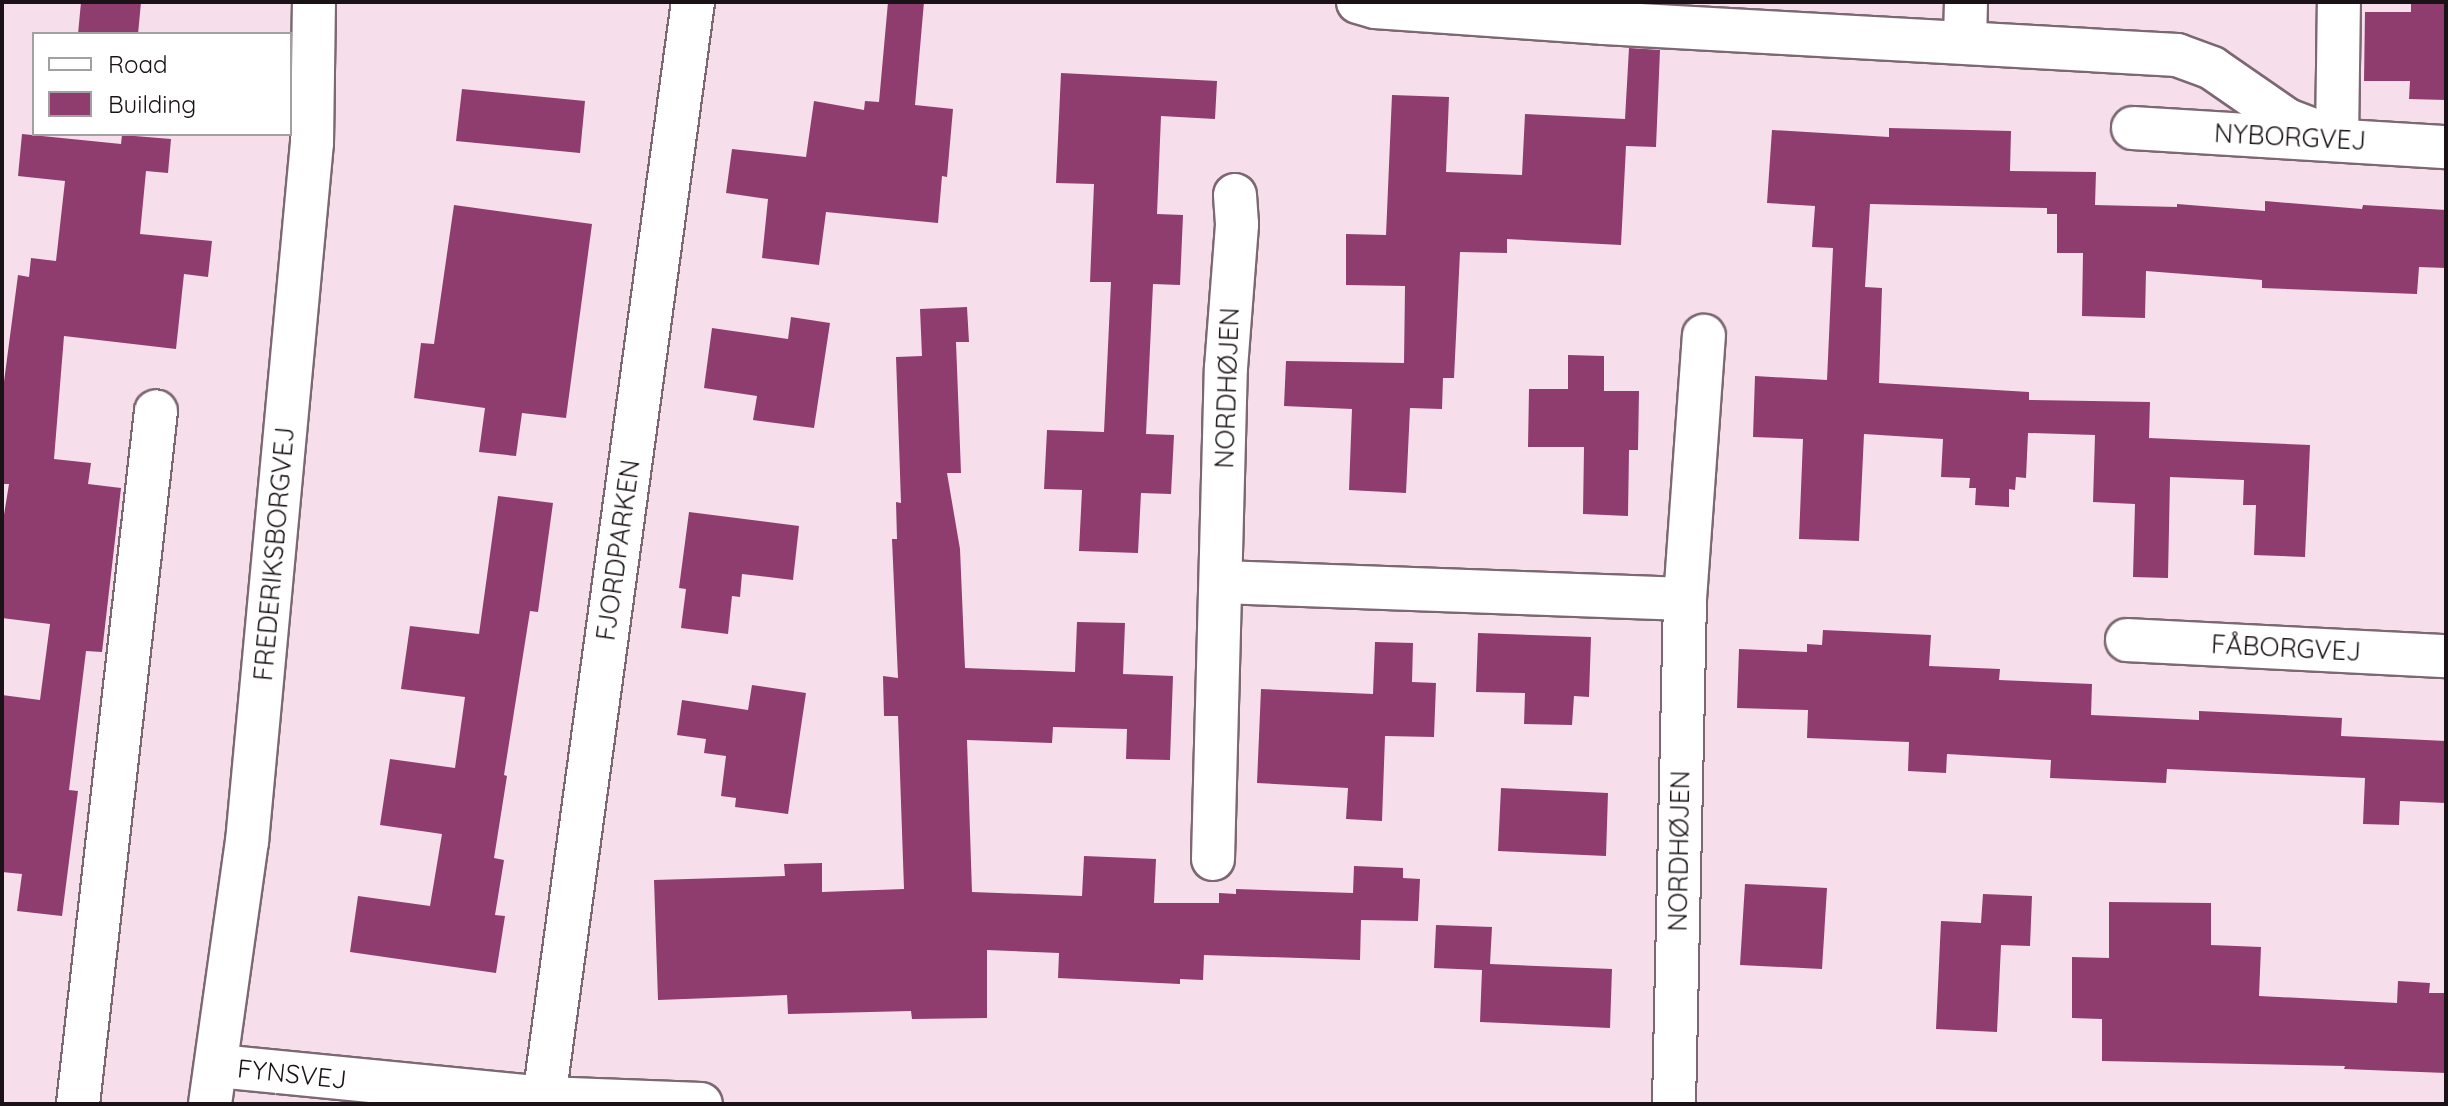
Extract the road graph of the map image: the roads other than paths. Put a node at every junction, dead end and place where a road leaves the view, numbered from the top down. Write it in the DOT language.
graph roads {
  1 [pos="314,2"];
  2 [pos="693,2"];
  3 [pos="1358,2"];
  4 [pos="2339,2"];
  5 [pos="1604,12"];
  6 [pos="1966,22"];
  7 [pos="2133,128"];
  8 [pos="2337,139"];
  9 [pos="2446,147"];
  10 [pos="1235,195"];
  11 [pos="1704,336"];
  12 [pos="156,411"];
  13 [pos="1222,582"];
  14 [pos="1685,599"];
  15 [pos="2127,640"];
  16 [pos="2446,656"];
  17 [pos="1213,859"];
  18 [pos="214,1085"];
  19 [pos="544,1098"];
  20 [pos="78,1104"];
  21 [pos="701,1104"];
  22 [pos="1674,1104"];
  1 -- 18 [label="street, FREDERIKSBORGVEJ"];
  2 -- 19 [label="street, FJORDPARKEN"];
  3 -- 5 [label="street"];
  4 -- 8 [label="street"];
  5 -- 6 [label="street"];
  6 -- 8 [label="street"];
  7 -- 8 [label="street, NYBORGVEJ"];
  8 -- 9 [label="street, NYBORGVEJ"];
  10 -- 13 [label="street, NORDHØJEN"];
  11 -- 14 [label="street, NORDHØJEN"];
  12 -- 20 [label="street"];
  13 -- 14 [label="street"];
  13 -- 17 [label="street, NORDHØJEN"];
  14 -- 22 [label="street, NORDHØJEN"];
  15 -- 16 [label="street, FÅBORGVEJ"];
  18 -- 19 [label="street, FYNSVEJ"];
  19 -- 21 [label="street, FYNSVEJ"];
}
